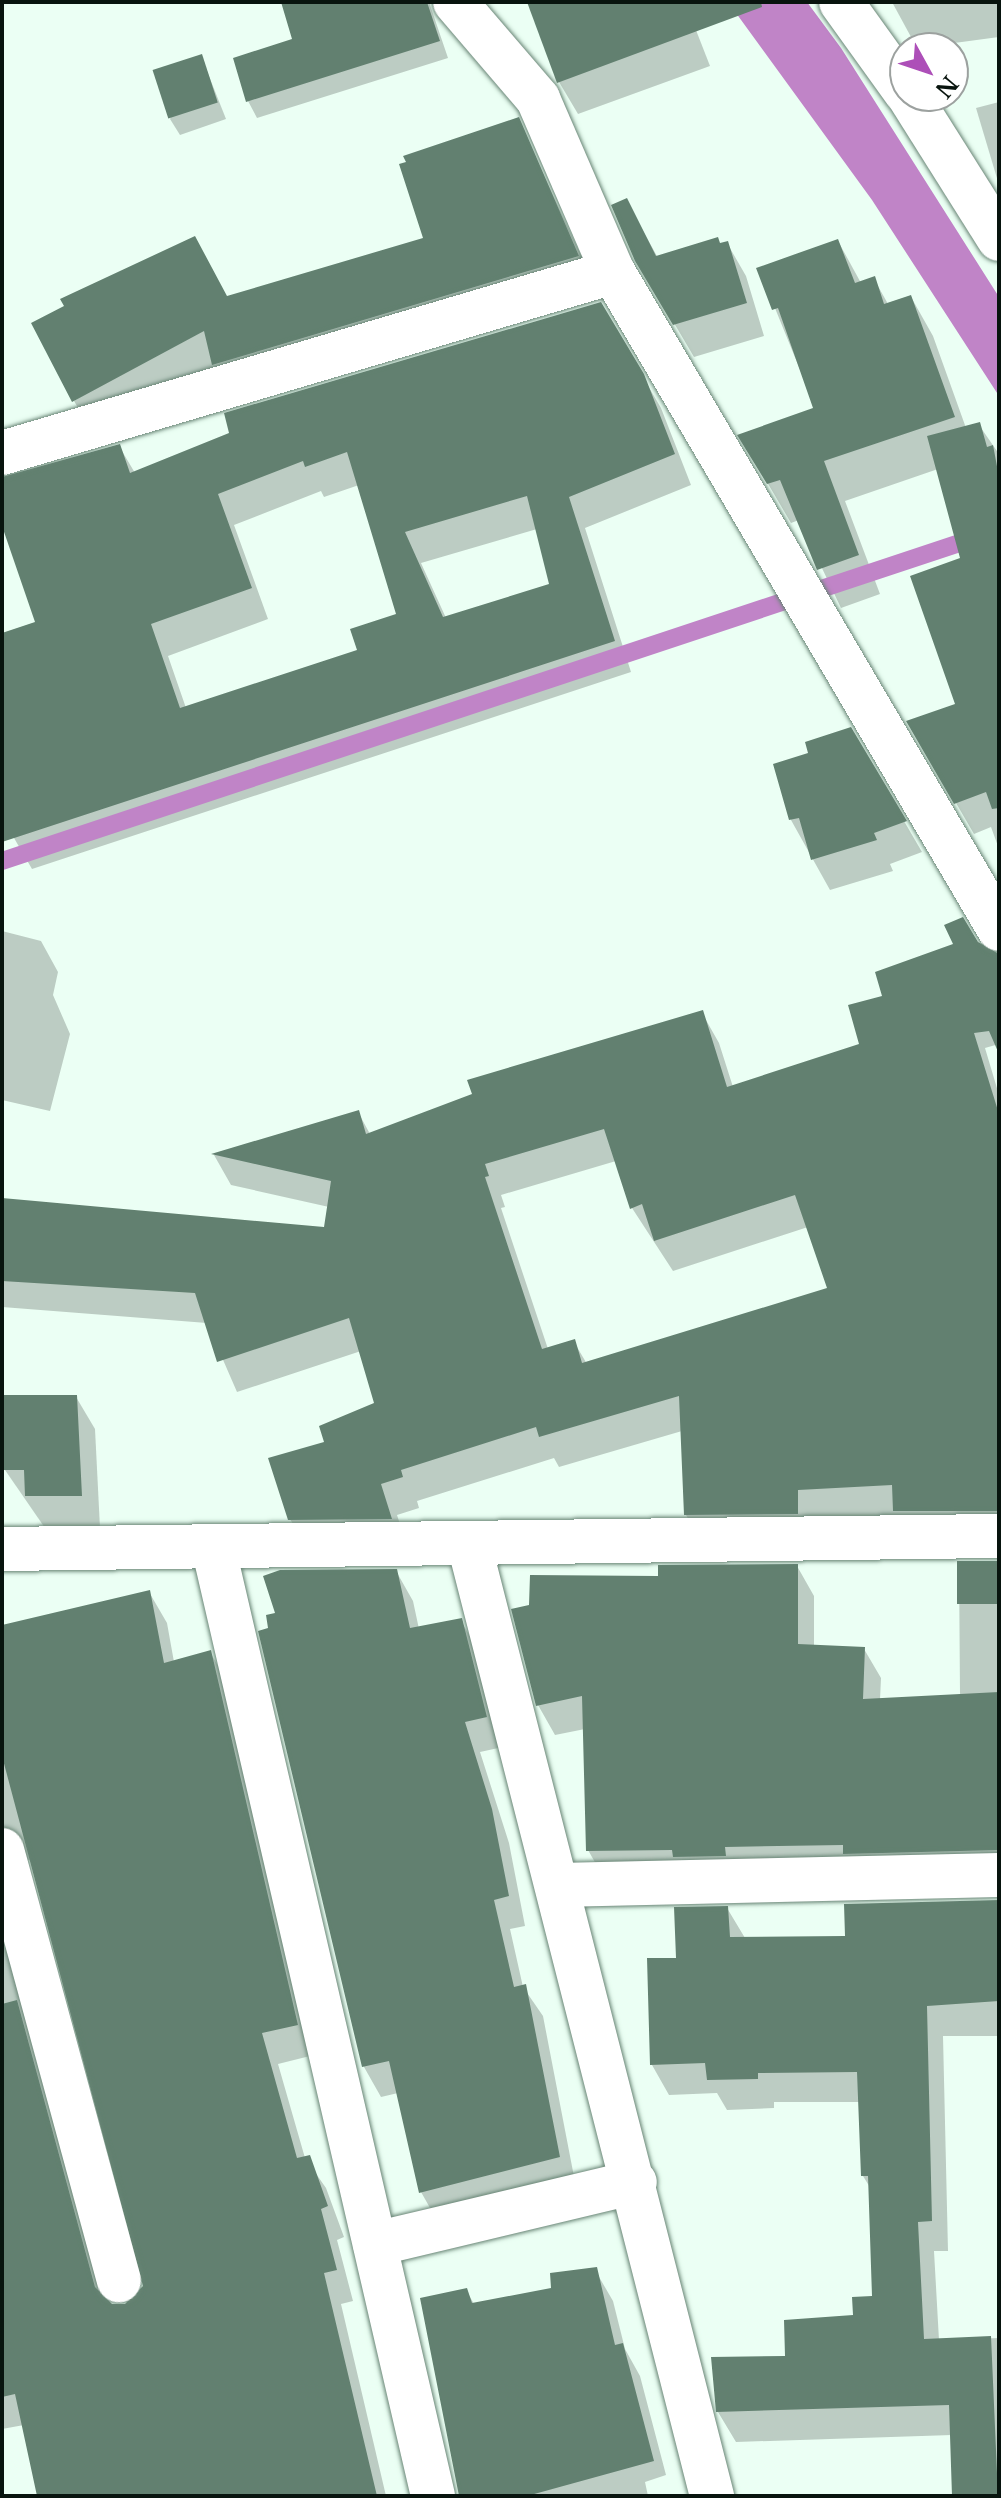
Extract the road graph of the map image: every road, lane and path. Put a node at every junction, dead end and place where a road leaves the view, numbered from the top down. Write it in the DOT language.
graph roads {
  1 [pos="455,2"];
  2 [pos="841,2"];
  3 [pos="889,69"];
  4 [pos="919,112"];
  5 [pos="999,239"];
  6 [pos="613,272"];
  7 [pos="2,453"];
  8 [pos="999,929"];
  9 [pos="999,1536"];
  10 [pos="469,1544"];
  11 [pos="213,1546"];
  12 [pos="2,1549"];
  13 [pos="2,1850"];
  14 [pos="999,1875"];
  15 [pos="558,1885"];
  16 [pos="635,2182"];
  17 [pos="375,2244"];
  18 [pos="119,2280"];
  19 [pos="433,2496"];
  20 [pos="712,2496"];
  1 -- 6 [label="street"];
  2 -- 3 [label="street"];
  4 -- 5 [label="street"];
  6 -- 7 [label="street"];
  6 -- 8 [label="street"];
  9 -- 10 [label="street"];
  10 -- 11 [label="street"];
  10 -- 15 [label="street"];
  11 -- 12 [label="street"];
  11 -- 17 [label="street"];
  13 -- 18 [label="street"];
  14 -- 15 [label="street"];
  15 -- 16 [label="street"];
  16 -- 17 [label="street"];
  16 -- 20 [label="street"];
  17 -- 19 [label="street"];
}
